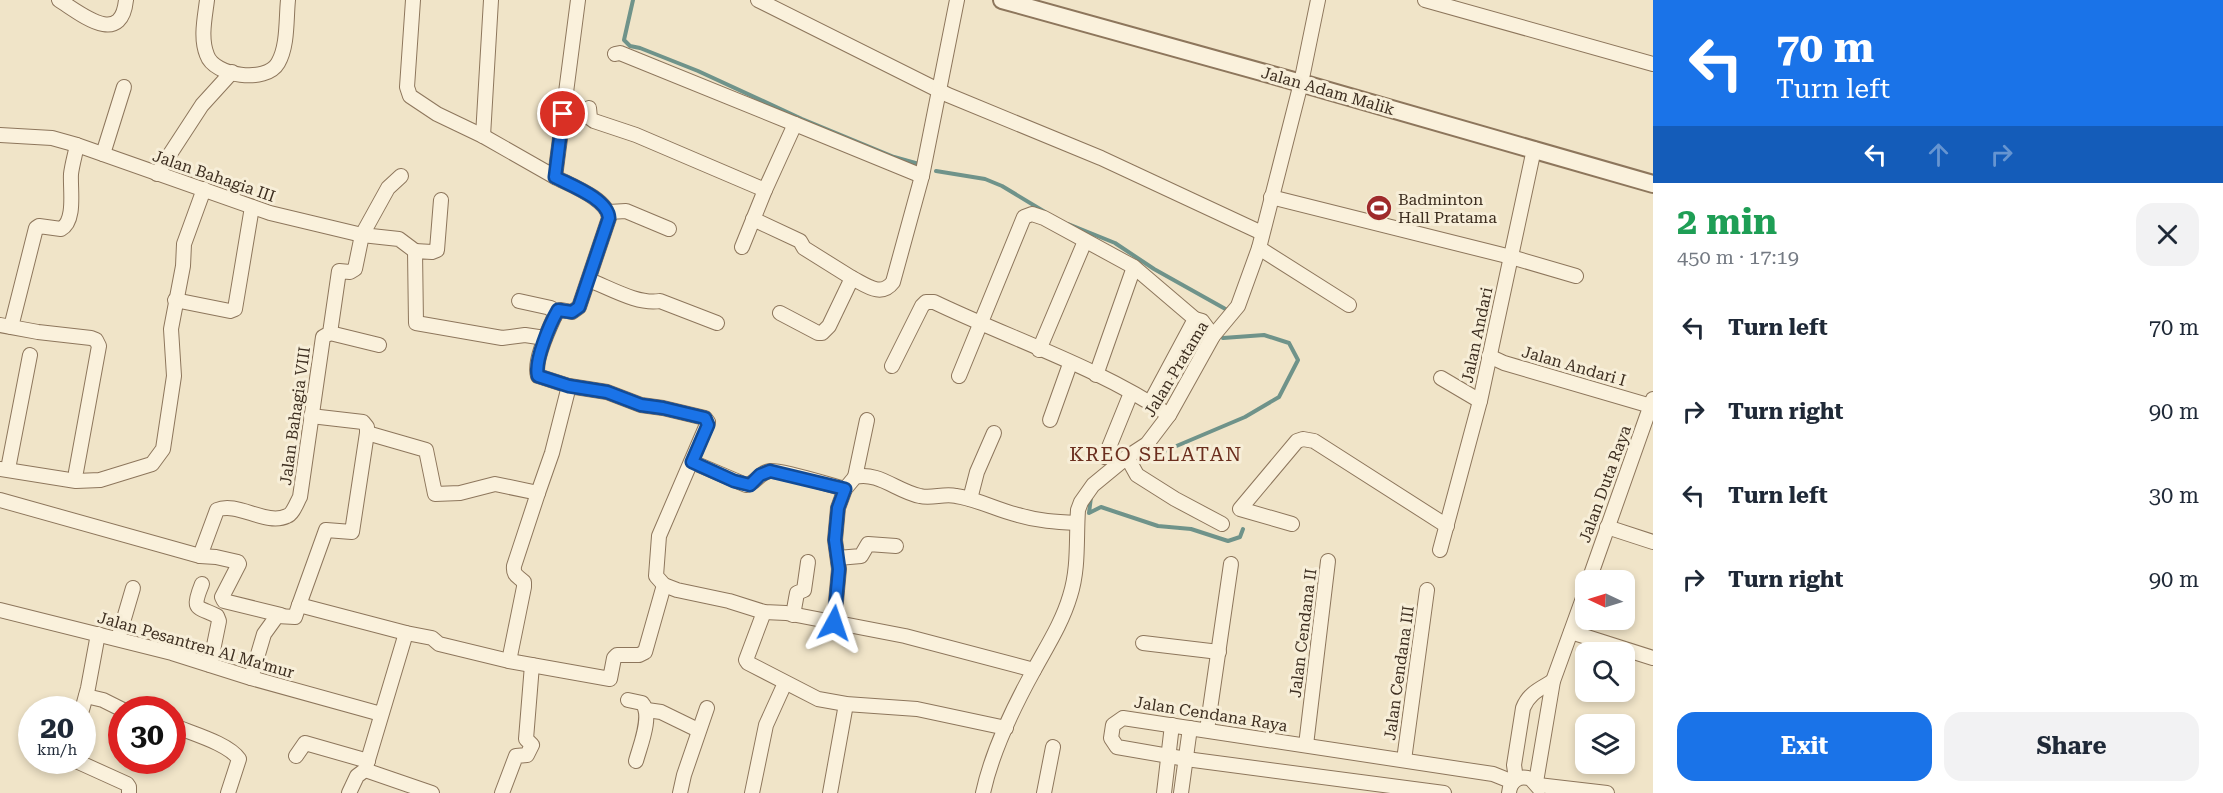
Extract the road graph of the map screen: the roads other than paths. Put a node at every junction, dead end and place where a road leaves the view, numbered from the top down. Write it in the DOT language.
graph roads {
  1 [pos="59,0"];
  2 [pos="126,0"];
  3 [pos="207,0"];
  4 [pos="288,0"];
  5 [pos="413,0"];
  6 [pos="491,0"];
  7 [pos="578,0"];
  8 [pos="758,0"];
  9 [pos="957,0"];
  10 [pos="1002,0"];
  11 [pos="1318,0"];
  12 [pos="1425,0"];
  13 [pos="615,54"];
  14 [pos="1653,64"];
  15 [pos="232,72"];
  16 [pos="1301,83"];
  17 [pos="124,87"];
  18 [pos="939,91"];
  19 [pos="589,108"];
  20 [pos="795,124"];
  21 [pos="0,135"];
  22 [pos="483,136"];
  23 [pos="77,145"];
  24 [pos="1534,149"];
  25 [pos="103,154"];
  26 [pos="157,174"];
  27 [pos="401,176"];
  28 [pos="922,176"];
  29 [pos="555,177"];
  30 [pos="1653,184"];
  31 [pos="204,189"];
  32 [pos="765,190"];
  33 [pos="1271,197"];
  34 [pos="441,200"];
  35 [pos="252,207"];
  36 [pos="609,212"];
  37 [pos="753,219"];
  38 [pos="669,229"];
  39 [pos="1262,233"];
  40 [pos="362,235"];
  41 [pos="1085,241"];
  42 [pos="742,247"];
  43 [pos="1259,248"];
  44 [pos="415,251"];
  45 [pos="1510,257"];
  46 [pos="1134,267"];
  47 [pos="1576,276"];
  48 [pos="852,278"];
  49 [pos="589,280"];
  50 [pos="175,300"];
  51 [pos="519,301"];
  52 [pos="1349,305"];
  53 [pos="780,313"];
  54 [pos="555,316"];
  55 [pos="1195,319"];
  56 [pos="717,323"];
  57 [pos="981,325"];
  58 [pos="5,326"];
  59 [pos="330,333"];
  60 [pos="1213,336"];
  61 [pos="545,338"];
  62 [pos="380,345"];
  63 [pos="1039,350"];
  64 [pos="30,355"];
  65 [pos="1489,357"];
  66 [pos="1070,363"];
  67 [pos="892,366"];
  68 [pos="1096,375"];
  69 [pos="959,376"];
  70 [pos="1441,378"];
  71 [pos="569,386"];
  72 [pos="1131,393"];
  73 [pos="1480,401"];
  74 [pos="1652,402"];
  75 [pos="1150,403"];
  76 [pos="1169,415"];
  77 [pos="311,416"];
  78 [pos="867,420"];
  79 [pos="1050,420"];
  80 [pos="367,432"];
  81 [pos="994,433"];
  82 [pos="1105,457"];
  83 [pos="1127,457"];
  84 [pos="692,462"];
  85 [pos="4,469"];
  86 [pos="76,472"];
  87 [pos="855,477"];
  88 [pos="845,489"];
  89 [pos="538,493"];
  90 [pos="969,499"];
  91 [pos="0,500"];
  92 [pos="1077,523"];
  93 [pos="1222,524"];
  94 [pos="1292,524"];
  95 [pos="1447,526"];
  96 [pos="1607,527"];
  97 [pos="1653,542"];
  98 [pos="896,546"];
  99 [pos="1440,550"];
  100 [pos="200,556"];
  101 [pos="838,558"];
  102 [pos="1328,561"];
  103 [pos="808,562"];
  104 [pos="1231,564"];
  105 [pos="1592,570"];
  106 [pos="202,584"];
  107 [pos="664,585"];
  108 [pos="133,588"];
  109 [pos="1427,590"];
  110 [pos="299,605"];
  111 [pos="0,610"];
  112 [pos="764,612"];
  113 [pos="281,615"];
  114 [pos="793,615"];
  115 [pos="1575,622"];
  116 [pos="834,623"];
  117 [pos="401,632"];
  118 [pos="98,634"];
  119 [pos="1570,636"];
  120 [pos="118,639"];
  121 [pos="1143,643"];
  122 [pos="1219,652"];
  123 [pos="1653,658"];
  124 [pos="509,661"];
  125 [pos="210,665"];
  126 [pos="532,665"];
  127 [pos="1034,670"];
  128 [pos="251,678"];
  129 [pos="1553,681"];
  130 [pos="785,683"];
  131 [pos="85,696"];
  132 [pos="628,700"];
  133 [pos="846,704"];
  134 [pos="707,708"];
  135 [pos="647,710"];
  136 [pos="381,714"];
  137 [pos="1172,725"];
  138 [pos="1006,728"];
  139 [pos="1190,728"];
  140 [pos="698,730"];
  141 [pos="1207,730"];
  142 [pos="186,732"];
  143 [pos="1306,745"];
  144 [pos="1053,747"];
  145 [pos="296,756"];
  146 [pos="1168,756"];
  147 [pos="1186,759"];
  148 [pos="1404,760"];
  149 [pos="636,761"];
  150 [pos="366,765"];
  151 [pos="96,770"];
  152 [pos="1512,785"];
  153 [pos="1538,787"];
  154 [pos="129,793"];
  155 [pos="228,793"];
  156 [pos="349,793"];
  157 [pos="432,793"];
  158 [pos="502,793"];
  159 [pos="680,793"];
  160 [pos="752,793"];
  161 [pos="830,793"];
  162 [pos="983,793"];
  163 [pos="1044,793"];
  164 [pos="1164,793"];
  165 [pos="1181,793"];
  166 [pos="1444,793"];
  167 [pos="1607,793"];
  1 -- 2 [label="street"];
  3 -- 15 [label="street"];
  4 -- 15 [label="street"];
  5 -- 22 [label="street"];
  6 -- 22 [label="street"];
  7 -- 29 [label="street"];
  8 -- 18 [label="street"];
  9 -- 18 [label="street"];
  10 -- 16 [label="street, Jalan Adam Malik"];
  11 -- 16 [label="street, Jalan Pratama"];
  12 -- 14 [label="street"];
  13 -- 20 [label="street"];
  15 -- 26 [label="street"];
  16 -- 24 [label="street, Jalan Adam Malik"];
  16 -- 33 [label="street, Jalan Pratama"];
  17 -- 25 [label="street"];
  18 -- 28 [label="street"];
  18 -- 39 [label="street"];
  19 -- 32 [label="street"];
  20 -- 28 [label="street"];
  20 -- 32 [label="street"];
  21 -- 23 [label="street, Jalan Bahagia III"];
  22 -- 29 [label="street"];
  23 -- 25 [label="street, Jalan Bahagia III"];
  23 -- 58 [label="street"];
  24 -- 30 [label="street, Jalan Adam Malik"];
  24 -- 45 [label="street, Jalan Andari"];
  25 -- 26 [label="street, Jalan Bahagia III"];
  26 -- 31 [label="street, Jalan Bahagia III"];
  27 -- 40 [label="street"];
  28 -- 48 [label="street"];
  29 -- 36 [label="street"];
  31 -- 35 [label="street, Jalan Bahagia III"];
  31 -- 50 [label="street"];
  32 -- 37 [label="street"];
  33 -- 39 [label="street, Jalan Pratama"];
  33 -- 45 [label="street"];
  34 -- 44 [label="street"];
  35 -- 40 [label="street, Jalan Bahagia III"];
  35 -- 50 [label="street"];
  36 -- 38 [label="street"];
  36 -- 49 [label="street"];
  37 -- 42 [label="street"];
  37 -- 48 [label="street"];
  39 -- 43 [label="street, Jalan Pratama"];
  40 -- 44 [label="street, Jalan Bahagia III"];
  40 -- 59 [label="street, Jalan Bahagia VIII"];
  41 -- 46 [label="street"];
  41 -- 57 [label="street"];
  41 -- 63 [label="street"];
  43 -- 52 [label="street"];
  43 -- 60 [label="street, Jalan Pratama"];
  44 -- 61 [label="street"];
  45 -- 47 [label="street"];
  45 -- 65 [label="street, Jalan Andari"];
  46 -- 55 [label="street"];
  46 -- 68 [label="street"];
  48 -- 53 [label="street"];
  49 -- 54 [label="street"];
  49 -- 56 [label="street"];
  50 -- 85 [label="street"];
  51 -- 54 [label="street"];
  54 -- 61 [label="street"];
  55 -- 60 [label="street"];
  55 -- 75 [label="street"];
  57 -- 63 [label="street"];
  57 -- 67 [label="street"];
  57 -- 69 [label="street"];
  58 -- 86 [label="street"];
  59 -- 62 [label="street"];
  59 -- 77 [label="street, Jalan Bahagia VIII"];
  60 -- 76 [label="street, Jalan Pratama"];
  61 -- 71 [label="street"];
  63 -- 66 [label="street"];
  64 -- 85 [label="street"];
  65 -- 73 [label="street, Jalan Andari"];
  65 -- 74 [label="street, Jalan Andari I"];
  66 -- 68 [label="street"];
  66 -- 79 [label="street"];
  68 -- 72 [label="street"];
  70 -- 73 [label="street"];
  71 -- 84 [label="street"];
  71 -- 89 [label="street"];
  72 -- 75 [label="street"];
  72 -- 82 [label="street"];
  73 -- 95 [label="street, Jalan Andari"];
  74 -- 96 [label="street, Jalan Duta Raya"];
  75 -- 76 [label="street"];
  76 -- 83 [label="street, Jalan Pratama"];
  77 -- 80 [label="street"];
  77 -- 100 [label="street, Jalan Bahagia VIII"];
  78 -- 87 [label="street"];
  80 -- 89 [label="street"];
  80 -- 110 [label="street"];
  81 -- 90 [label="street"];
  83 -- 92 [label="street, Jalan Pratama"];
  83 -- 93 [label="street"];
  84 -- 88 [label="street"];
  84 -- 107 [label="street"];
  87 -- 88 [label="street"];
  87 -- 90 [label="street"];
  88 -- 101 [label="street"];
  89 -- 124 [label="street"];
  90 -- 92 [label="street"];
  91 -- 100 [label="street"];
  92 -- 127 [label="street, Jalan Pratama"];
  94 -- 95 [label="street"];
  95 -- 99 [label="street, Jalan Andari"];
  96 -- 97 [label="street"];
  96 -- 105 [label="street, Jalan Duta Raya"];
  98 -- 101 [label="street"];
  100 -- 113 [label="street"];
  101 -- 116 [label="street"];
  102 -- 143 [label="street, Jalan Cendana II"];
  103 -- 114 [label="street"];
  104 -- 122 [label="street"];
  106 -- 125 [label="street"];
  107 -- 112 [label="street"];
  107 -- 126 [label="street"];
  108 -- 120 [label="street"];
  109 -- 148 [label="street, Jalan Cendana III"];
  110 -- 113 [label="street"];
  110 -- 117 [label="street"];
  111 -- 118 [label="street, Jalan Pesantren Al Ma'mur"];
  112 -- 114 [label="street"];
  112 -- 130 [label="street"];
  113 -- 128 [label="street"];
  114 -- 116 [label="street"];
  115 -- 119 [label="street"];
  116 -- 127 [label="street"];
  117 -- 124 [label="street"];
  117 -- 136 [label="street"];
  118 -- 120 [label="street, Jalan Pesantren Al Ma'mur"];
  118 -- 131 [label="street"];
  119 -- 123 [label="street"];
  119 -- 129 [label="street"];
  120 -- 125 [label="street, Jalan Pesantren Al Ma'mur"];
  121 -- 122 [label="street"];
  122 -- 141 [label="street"];
  124 -- 126 [label="street"];
  125 -- 128 [label="street, Jalan Pesantren Al Ma'mur"];
  126 -- 158 [label="street"];
  127 -- 138 [label="street, Jalan Pratama"];
  128 -- 136 [label="street, Jalan Pesantren Al Ma'mur"];
  129 -- 152 [label="street"];
  129 -- 153 [label="street"];
  130 -- 133 [label="street"];
  130 -- 160 [label="street"];
  132 -- 135 [label="street"];
  133 -- 138 [label="street"];
  133 -- 161 [label="street"];
  134 -- 140 [label="street"];
  135 -- 140 [label="street"];
  135 -- 149 [label="street"];
  136 -- 150 [label="street"];
  137 -- 139 [label="street, Jalan Cendana Raya"];
  137 -- 146 [label="street"];
  137 -- 146 [label="street, Jalan Cendana Raya"];
  138 -- 162 [label="street, Jalan Pratama"];
  139 -- 141 [label="street, Jalan Cendana Raya"];
  139 -- 147 [label="street"];
  140 -- 159 [label="street"];
  141 -- 143 [label="street, Jalan Cendana Raya"];
  142 -- 155 [label="street"];
  143 -- 148 [label="street, Jalan Cendana Raya"];
  144 -- 163 [label="street"];
  145 -- 150 [label="street"];
  146 -- 147 [label="street, Jalan Cendana Raya"];
  146 -- 164 [label="street"];
  147 -- 165 [label="street"];
  147 -- 166 [label="street, Jalan Cendana Raya"];
  148 -- 152 [label="street, Jalan Cendana Raya"];
  150 -- 156 [label="street"];
  150 -- 157 [label="street"];
  151 -- 154 [label="street"];
  152 -- 153 [label="street, Jalan Cendana Raya"];
  153 -- 167 [label="street, Jalan Cendana Raya"];
}
